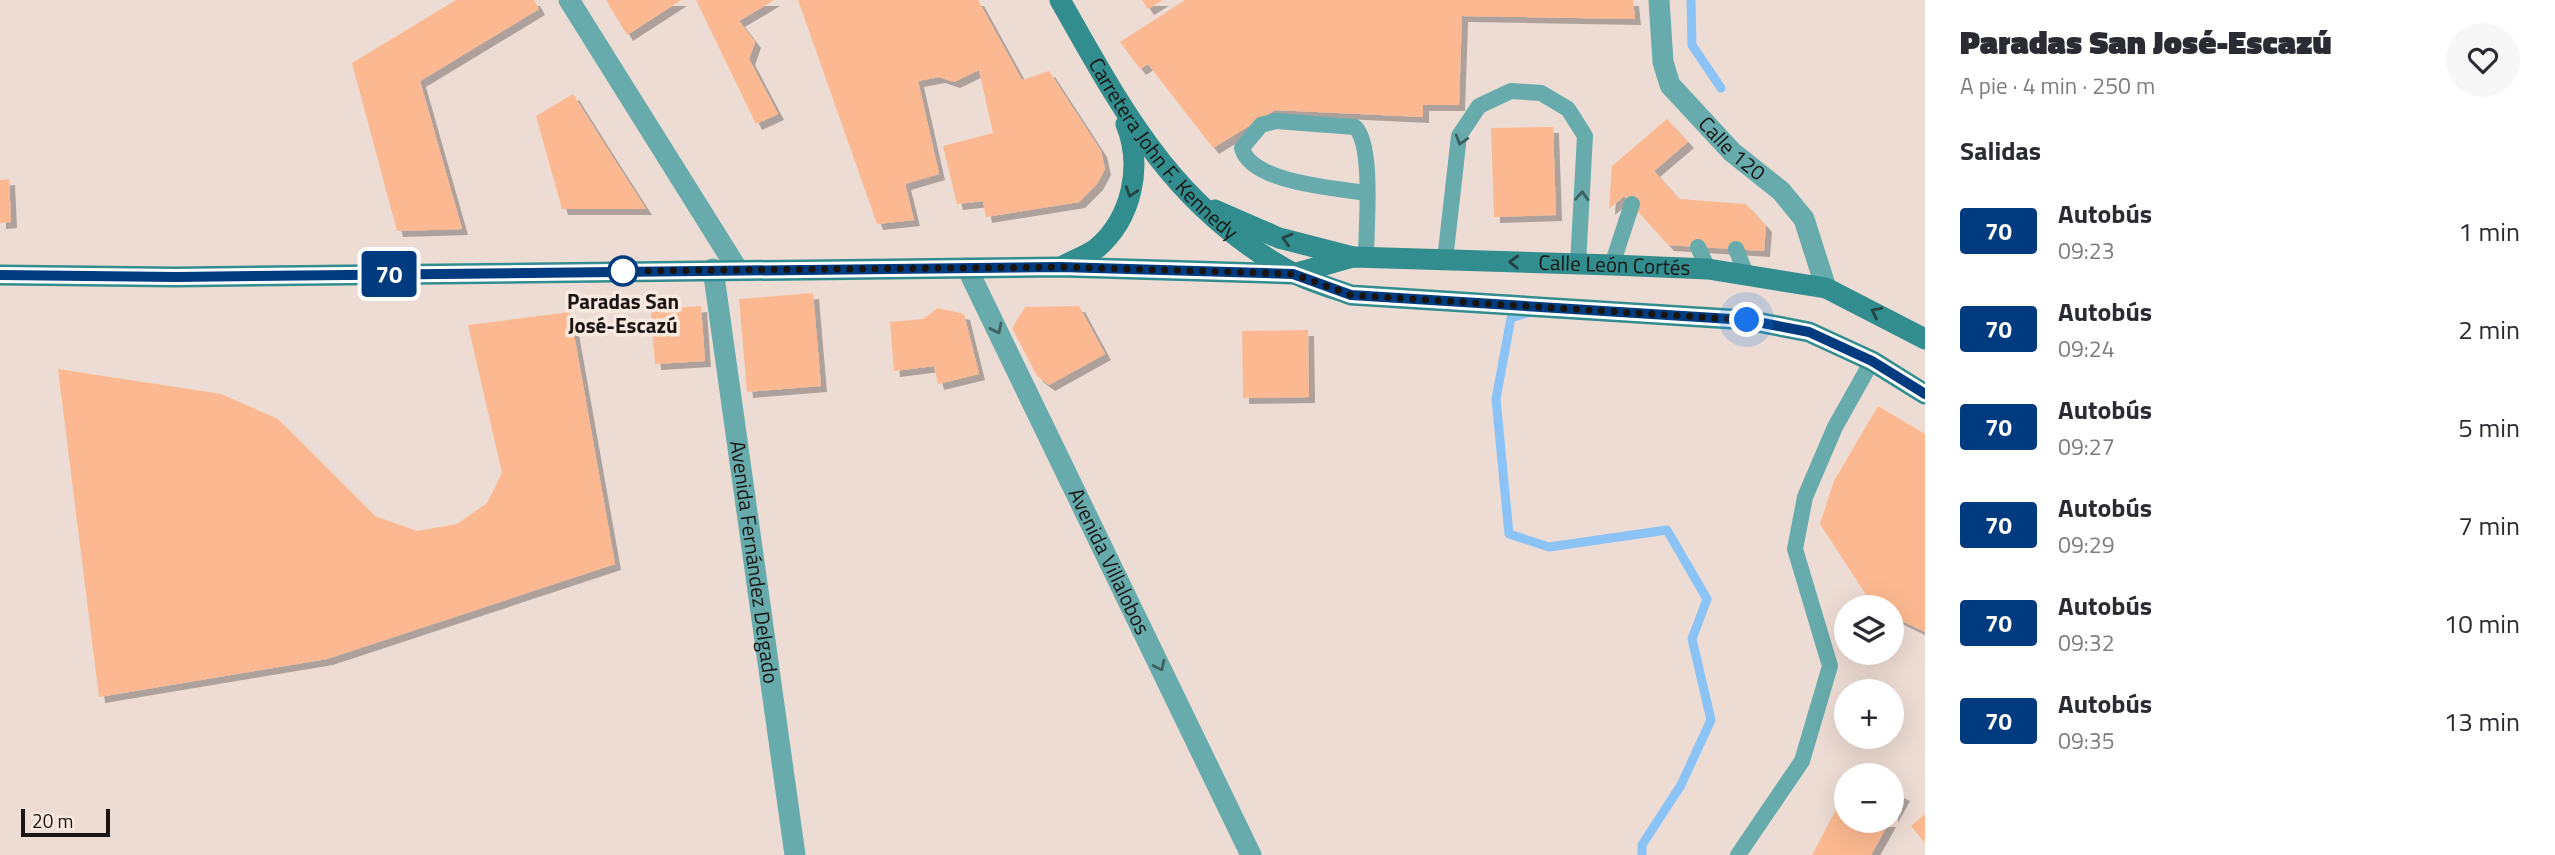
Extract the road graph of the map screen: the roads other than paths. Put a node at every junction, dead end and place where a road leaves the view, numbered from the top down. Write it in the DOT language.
graph roads {
  1 [pos="569,0"];
  2 [pos="1060,0"];
  3 [pos="1659,0"];
  4 [pos="1118,103"];
  5 [pos="1366,192"];
  6 [pos="1194,200"];
  7 [pos="1632,204"];
  8 [pos="1698,247"];
  9 [pos="1736,249"];
  10 [pos="1359,257"];
  11 [pos="1445,260"];
  12 [pos="1578,264"];
  13 [pos="1612,265"];
  14 [pos="1061,267"];
  15 [pos="967,268"];
  16 [pos="713,269"];
  17 [pos="1708,269"];
  18 [pos="738,270"];
  19 [pos="1293,274"];
  20 [pos="1746,274"];
  21 [pos="0,275"];
  22 [pos="1826,288"];
  23 [pos="1925,339"];
  24 [pos="1872,361"];
  25 [pos="1925,394"];
  26 [pos="795,855"];
  27 [pos="1251,855"];
  28 [pos="1738,855"];
  1 -- 18 [label="street"];
  2 -- 4 [label="main road, Carretera John F. Kennedy"];
  3 -- 22 [label="street, Calle 120"];
  4 -- 6 [label="main road, Carretera John F. Kennedy"];
  4 -- 14 [label="main road, one-way"];
  5 -- 5 [label="lane"];
  5 -- 10 [label="lane"];
  10 -- 6 [label="main road, one-way"];
  6 -- 19 [label="main road, Carretera John F. Kennedy"];
  7 -- 13 [label="lane"];
  8 -- 17 [label="lane"];
  9 -- 20 [label="lane"];
  10 -- 11 [label="main road, Calle León Cortés"];
  10 -- 19 [label="main road, Calle León Cortés"];
  12 -- 11 [label="main road, Calle León Cortés, one-way"];
  12 -- 11 [label="lane, one-way"];
  12 -- 13 [label="main road, Calle León Cortés"];
  13 -- 17 [label="main road, Calle León Cortés"];
  14 -- 15 [label="main road, Calle León Cortés"];
  14 -- 19 [label="main road, Calle León Cortés"];
  15 -- 18 [label="main road, Calle León Cortés"];
  15 -- 27 [label="street, Avenida Villalobos, one-way"];
  16 -- 18 [label="main road, Calle León Cortés"];
  16 -- 21 [label="main road, Calle León Cortés"];
  16 -- 26 [label="street, Avenida Fernández Delgado"];
  17 -- 20 [label="main road, Calle León Cortés"];
  19 -- 24 [label="main road, Calle León Cortés"];
  20 -- 22 [label="main road, Calle León Cortés"];
  23 -- 22 [label="main road, Calle León Cortés, one-way"];
  24 -- 25 [label="main road, Calle León Cortés"];
  24 -- 28 [label="lane"];
}
